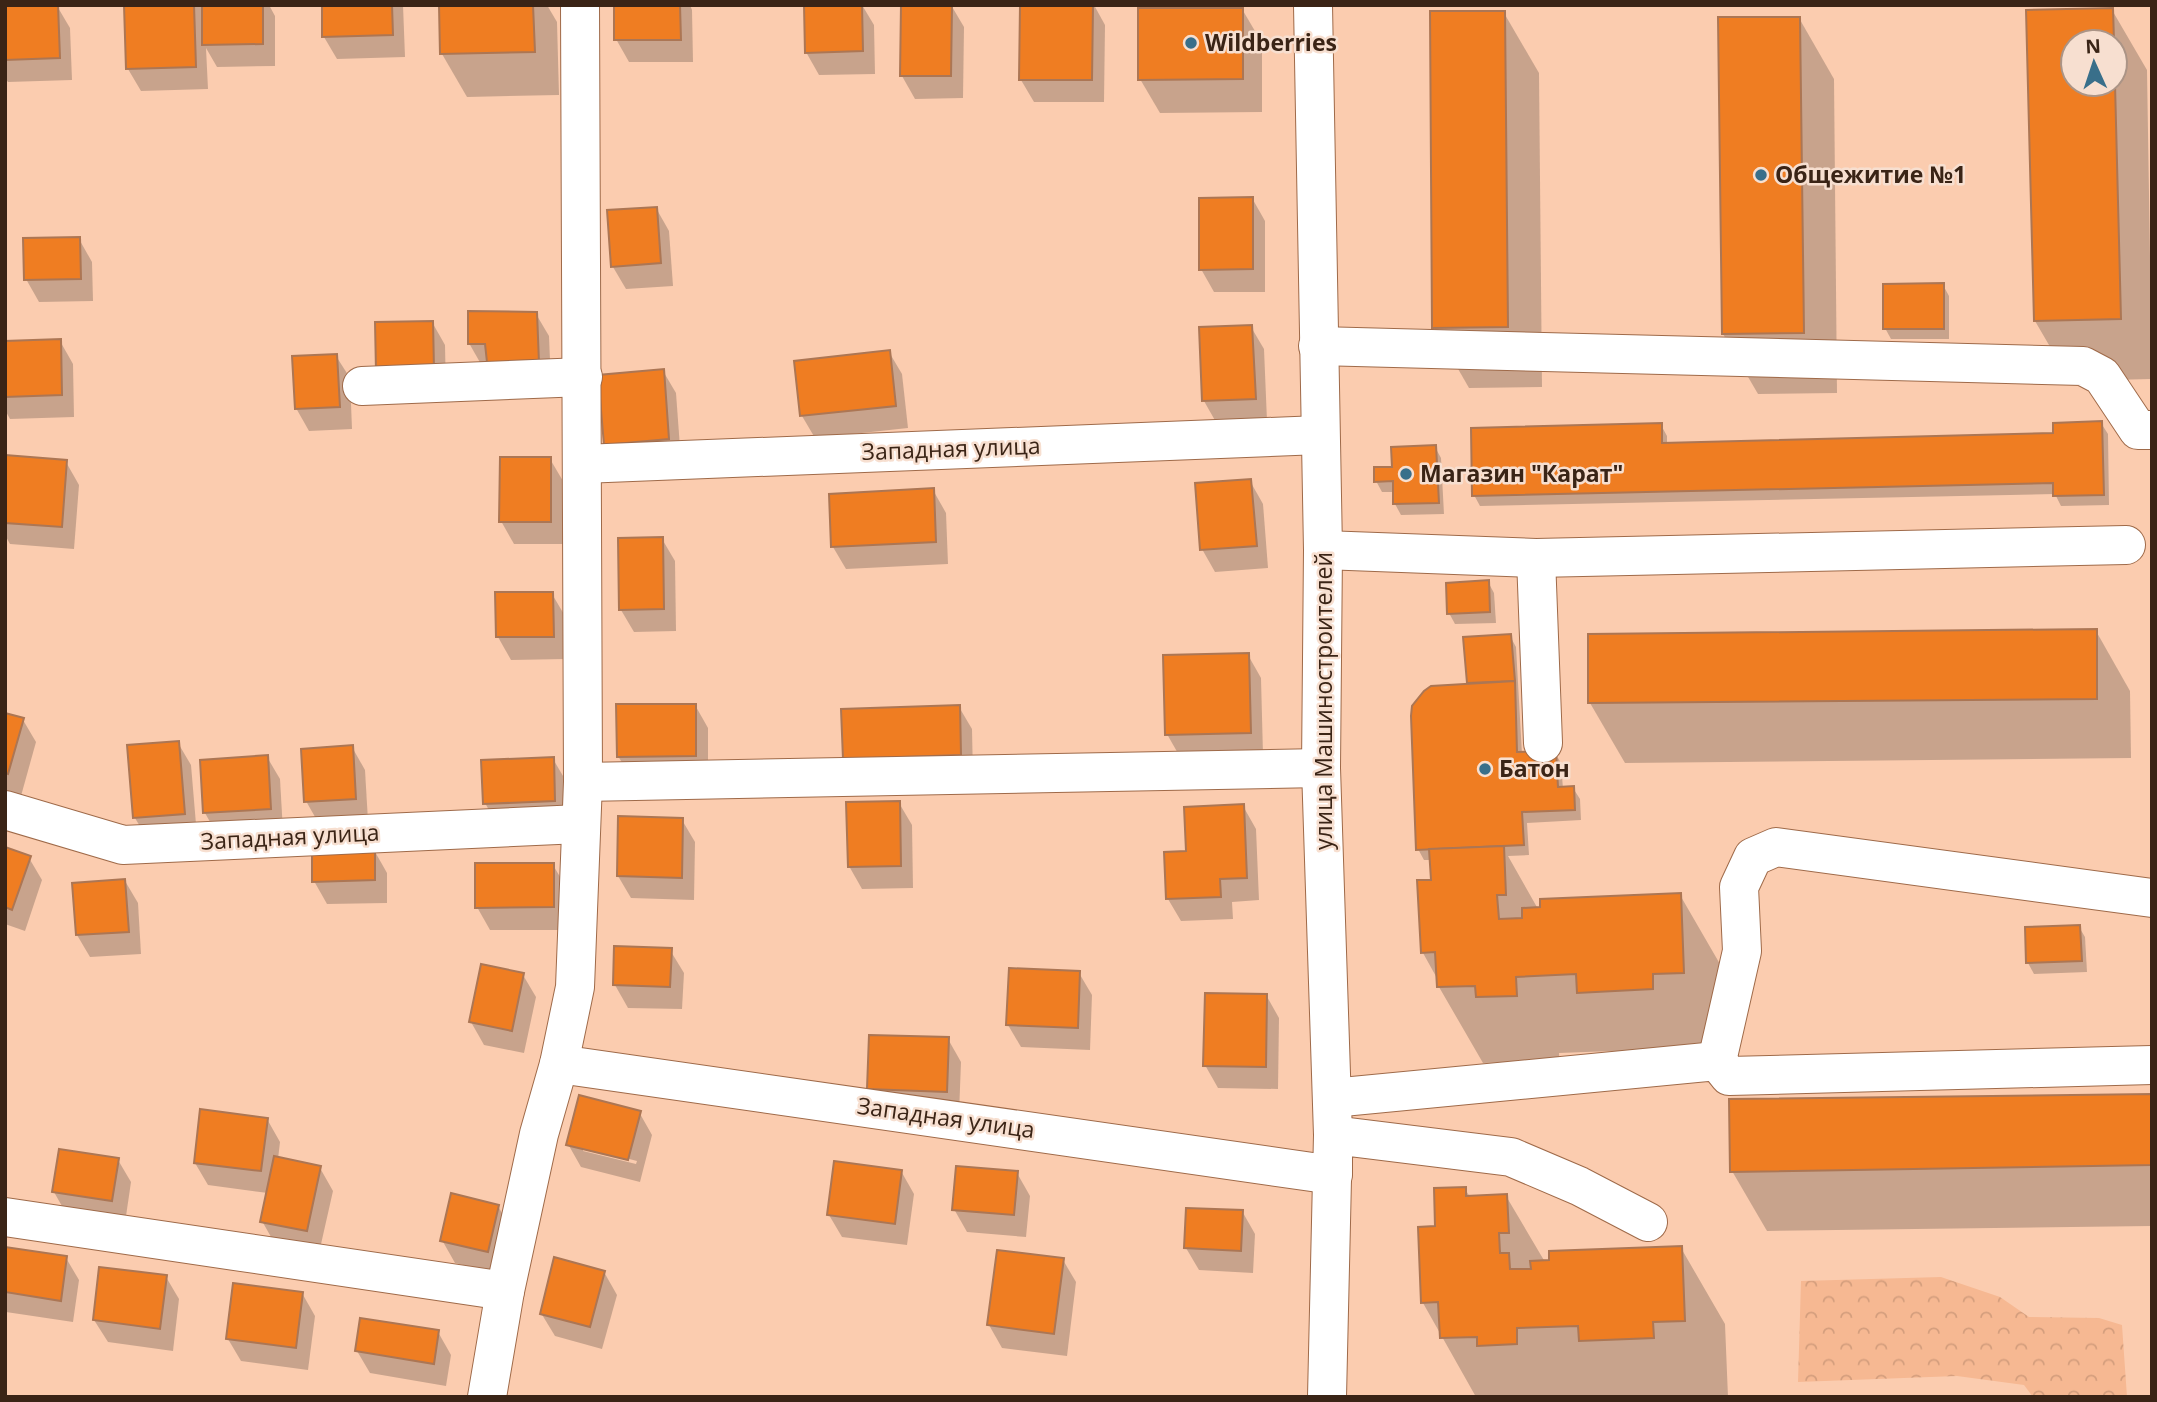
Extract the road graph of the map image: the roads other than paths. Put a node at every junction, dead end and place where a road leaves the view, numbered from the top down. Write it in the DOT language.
graph roads {
  1 [pos="580,5"];
  2 [pos="1314,5"];
  3 [pos="1318,346"];
  4 [pos="583,377"];
  5 [pos="362,386"];
  6 [pos="2152,430"];
  7 [pos="1320,435"];
  8 [pos="582,464"];
  9 [pos="2126,545"];
  10 [pos="1323,550"];
  11 [pos="1536,558"];
  12 [pos="1543,743"];
  13 [pos="1321,768"];
  14 [pos="583,782"];
  15 [pos="5,810"];
  16 [pos="580,824"];
  17 [pos="2152,898"];
  18 [pos="1717,1061"];
  19 [pos="559,1063"];
  20 [pos="2152,1065"];
  21 [pos="1333,1117"];
  22 [pos="1333,1175"];
  23 [pos="5,1217"];
  24 [pos="1648,1222"];
  25 [pos="505,1291"];
  26 [pos="487,1397"];
  27 [pos="1327,1397"];
  1 -- 4 [label="street"];
  2 -- 3 [label="street, улица Машиностроителей"];
  3 -- 6 [label="street"];
  3 -- 7 [label="street, улица Машиностроителей"];
  4 -- 5 [label="street"];
  4 -- 8 [label="street"];
  7 -- 8 [label="street, Западная улица"];
  7 -- 10 [label="street, улица Машиностроителей"];
  8 -- 14 [label="street"];
  9 -- 11 [label="street"];
  10 -- 11 [label="street"];
  10 -- 13 [label="street, улица Машиностроителей"];
  11 -- 12 [label="street"];
  13 -- 14 [label="street"];
  13 -- 21 [label="street, улица Машиностроителей"];
  14 -- 16 [label="street"];
  15 -- 16 [label="street, Западная улица"];
  16 -- 19 [label="street"];
  17 -- 18 [label="street"];
  18 -- 20 [label="street"];
  18 -- 21 [label="street"];
  19 -- 22 [label="street, Западная улица"];
  19 -- 25 [label="street"];
  21 -- 22 [label="street, улица Машиностроителей"];
  21 -- 24 [label="street"];
  22 -- 27 [label="street"];
  23 -- 25 [label="street"];
  25 -- 26 [label="street"];
}
